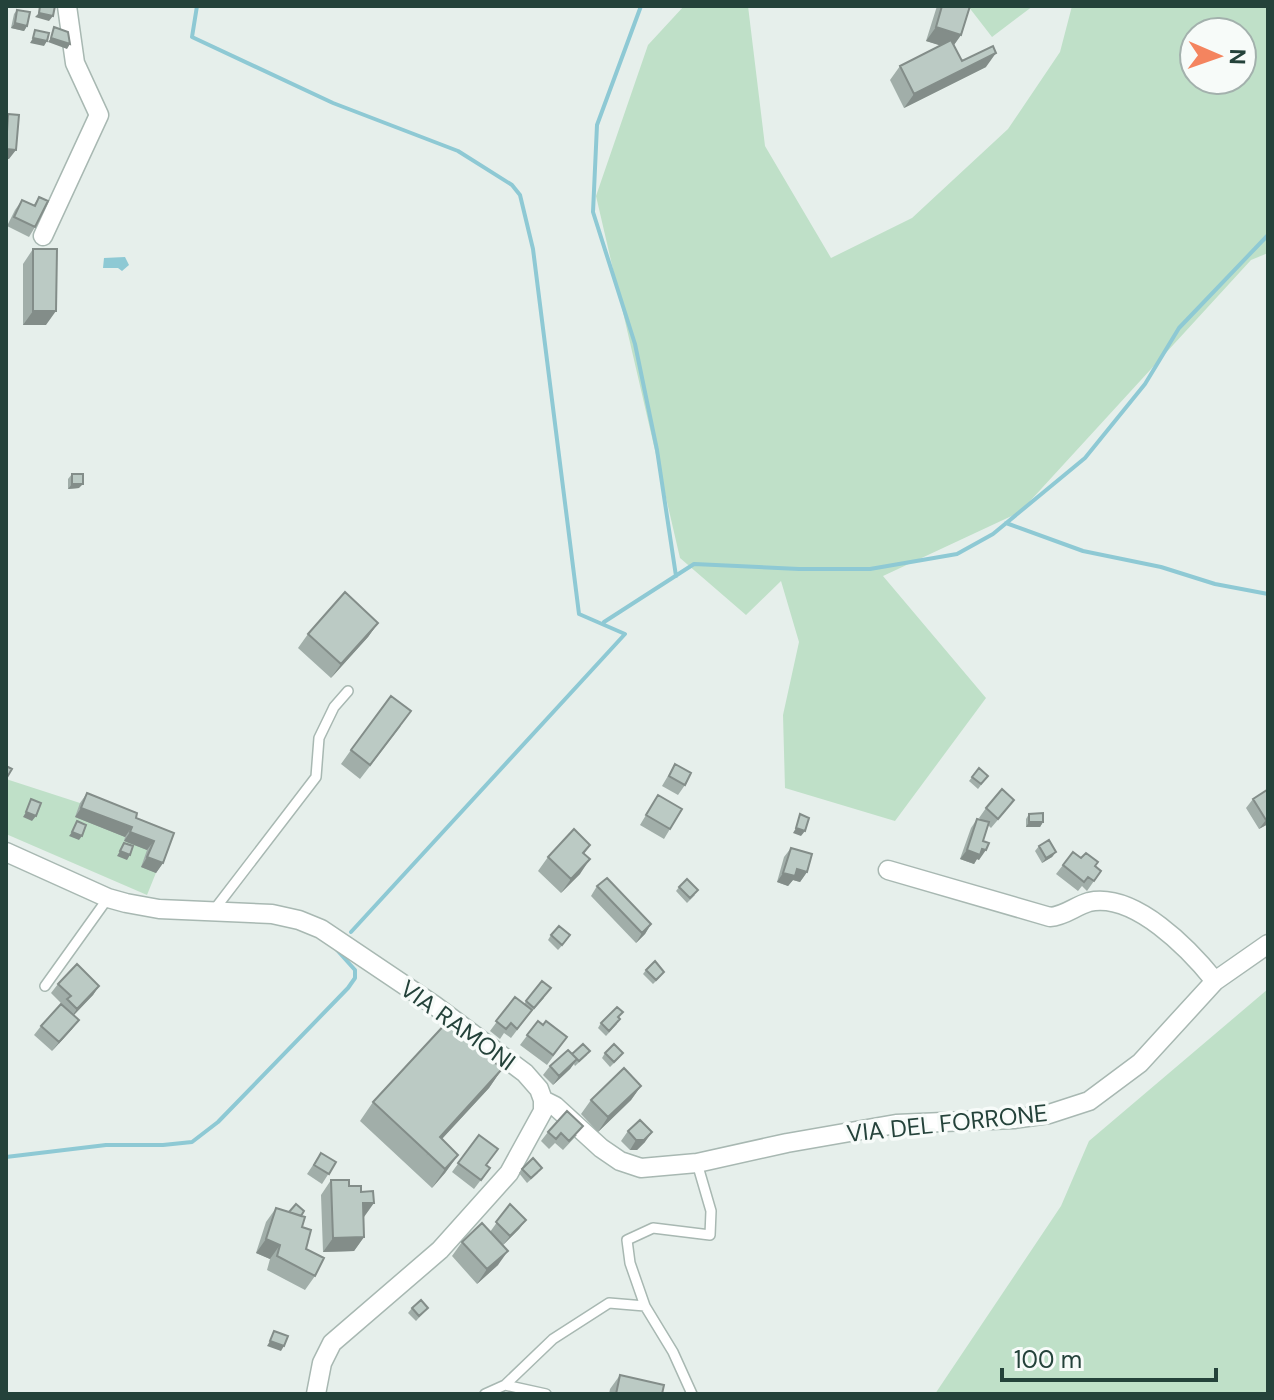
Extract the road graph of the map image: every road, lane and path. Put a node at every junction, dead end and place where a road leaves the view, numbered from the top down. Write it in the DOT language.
graph roads {
  1 [pos="67,6"];
  2 [pos="43,236"];
  3 [pos="348,691"];
  4 [pos="6,852"];
  5 [pos="888,870"];
  6 [pos="108,898"];
  7 [pos="214,910"];
  8 [pos="1268,944"];
  9 [pos="1215,981"];
  10 [pos="45,986"];
  11 [pos="543,1100"];
  12 [pos="697,1163"];
  13 [pos="645,1306"];
  14 [pos="505,1385"];
  15 [pos="316,1394"];
  16 [pos="485,1394"];
  17 [pos="546,1394"];
  18 [pos="692,1394"];
  1 -- 2 [label="street"];
  3 -- 7 [label="lane"];
  4 -- 6 [label="street, VIA RAMONI"];
  5 -- 9 [label="street"];
  6 -- 7 [label="street, VIA RAMONI"];
  6 -- 10 [label="lane"];
  7 -- 11 [label="street, VIA RAMONI"];
  8 -- 9 [label="street, VIA DEL FORRONE"];
  9 -- 12 [label="street, VIA DEL FORRONE"];
  11 -- 12 [label="street, VIA DEL FORRONE"];
  11 -- 15 [label="street"];
  12 -- 13 [label="lane"];
  13 -- 14 [label="lane"];
  13 -- 18 [label="lane"];
  14 -- 16 [label="lane"];
  14 -- 17 [label="lane"];
}
